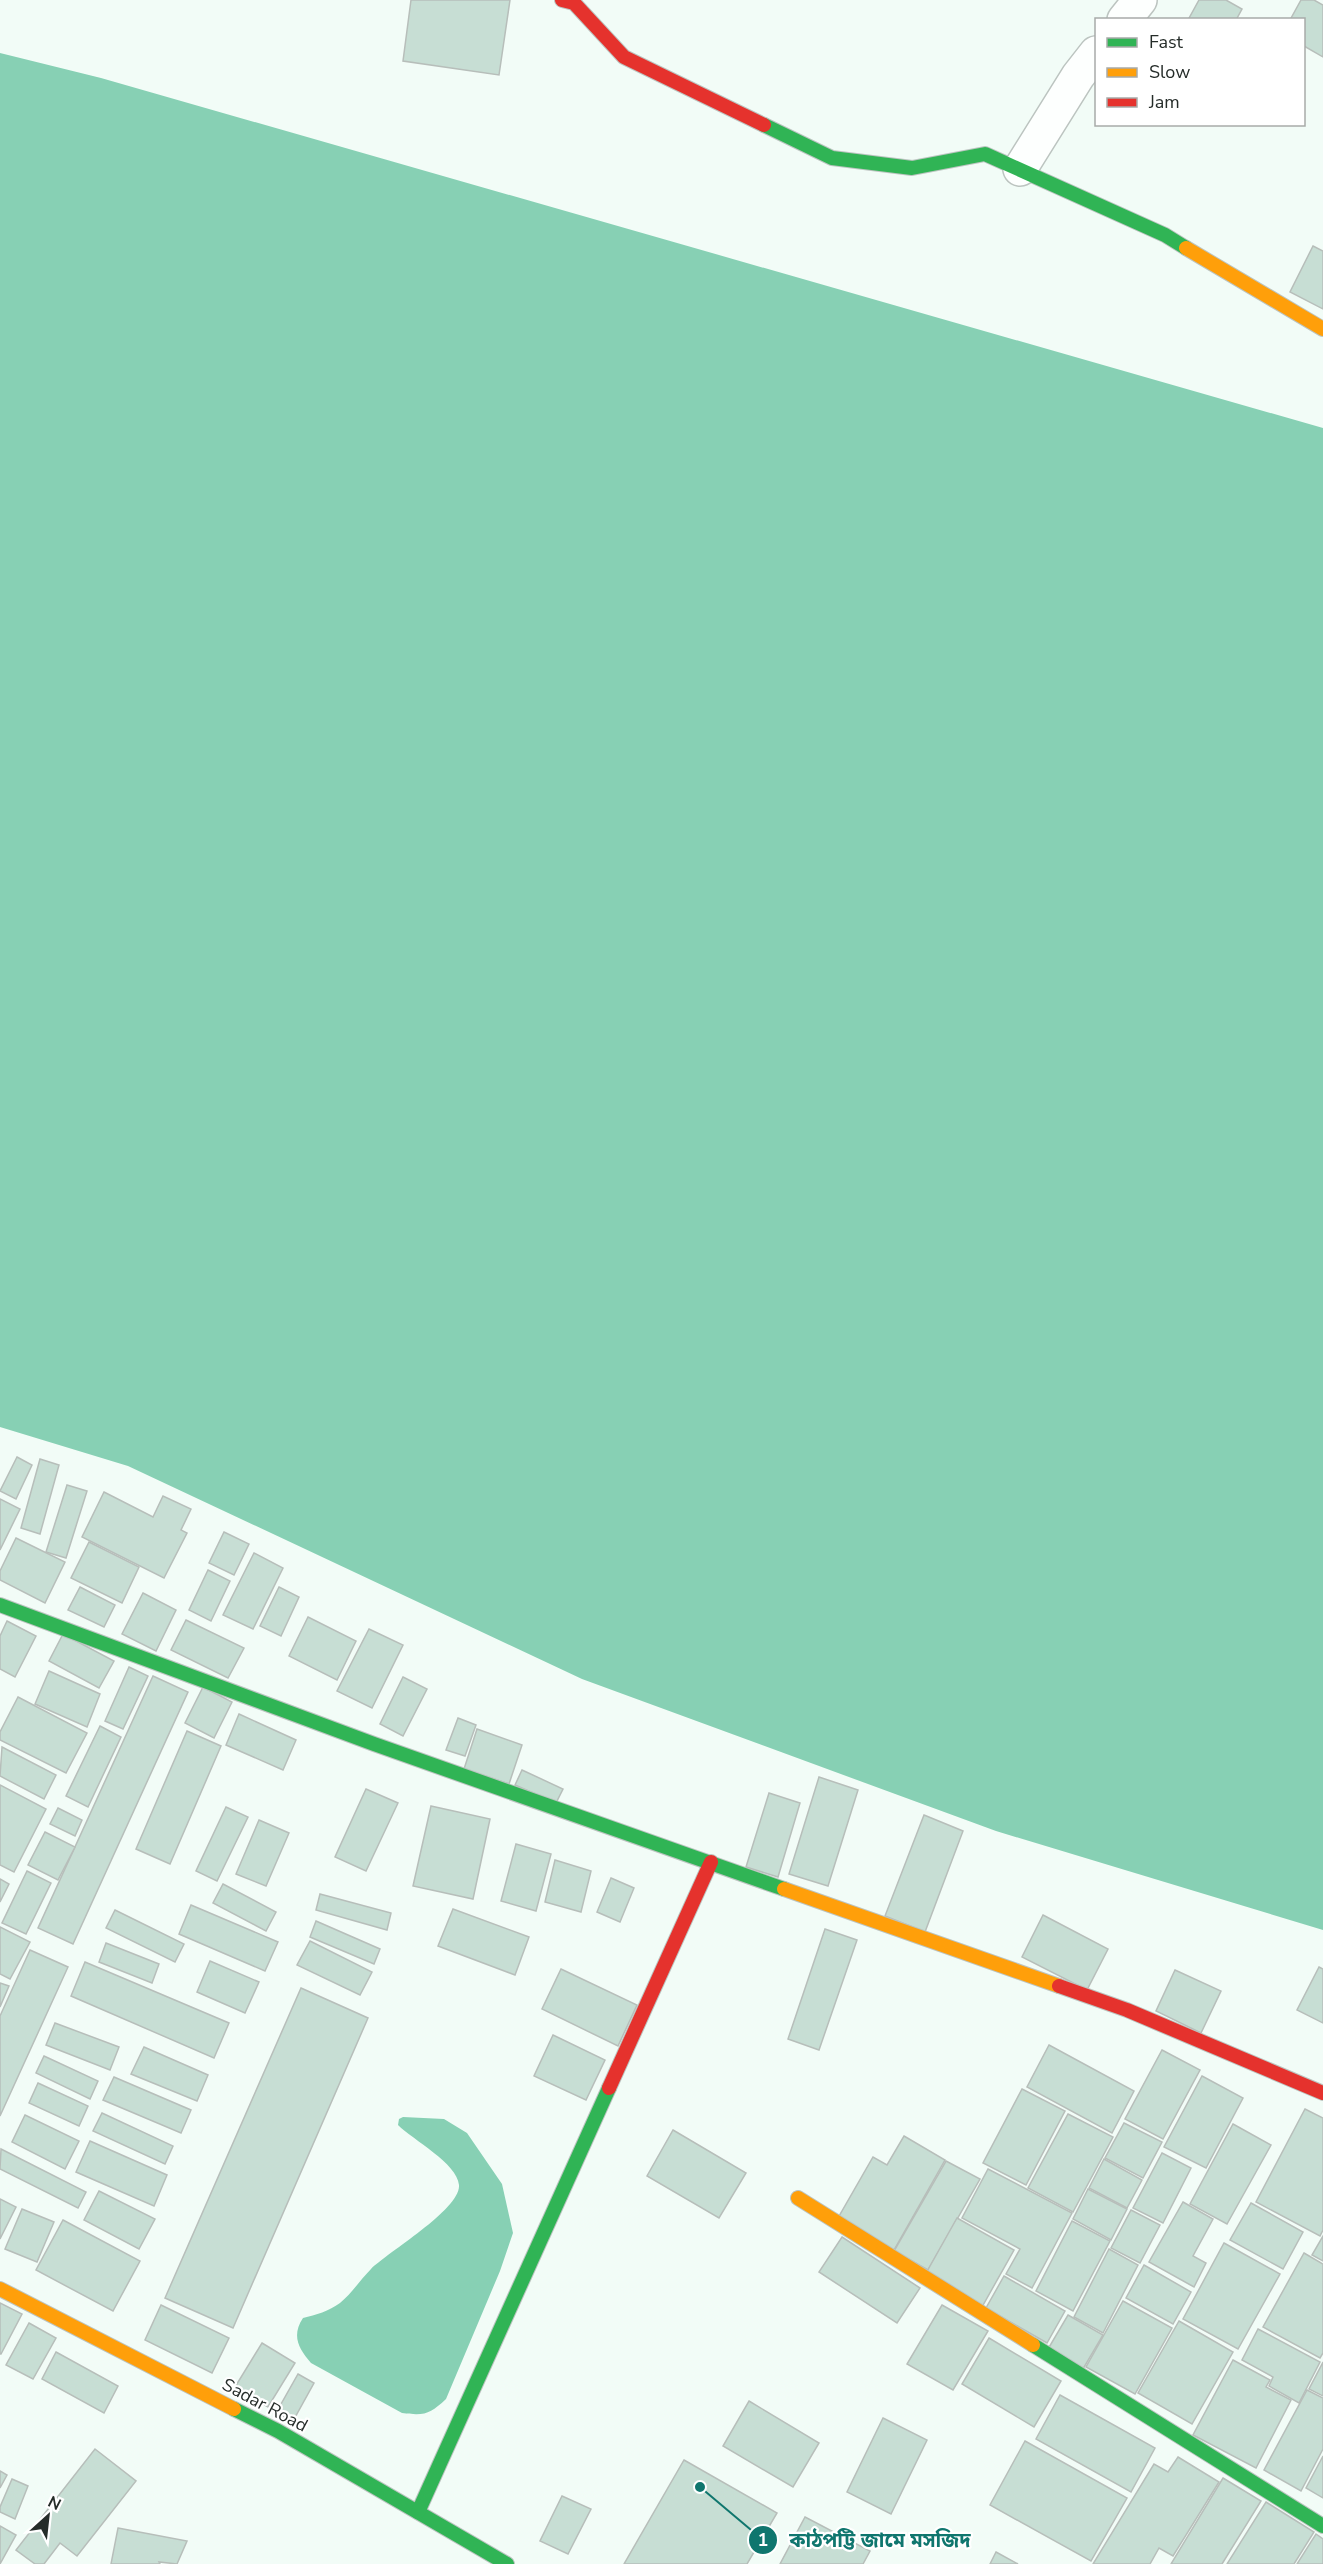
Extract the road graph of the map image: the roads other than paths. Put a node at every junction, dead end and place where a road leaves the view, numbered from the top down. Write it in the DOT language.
graph roads {
  1 [pos="562,0"];
  2 [pos="1140,0"];
  3 [pos="1126,18"];
  4 [pos="1095,54"];
  5 [pos="1020,169"];
  6 [pos="1323,328"];
  7 [pos="0,1605"];
  8 [pos="711,1862"];
  9 [pos="1323,2093"];
  10 [pos="798,2198"];
  11 [pos="0,2289"];
  12 [pos="418,2512"];
  13 [pos="1323,2526"];
  14 [pos="507,2564"];
  1 -- 5 [label="street"];
  2 -- 3 [label="street"];
  4 -- 5 [label="street"];
  5 -- 6 [label="street"];
  7 -- 8 [label="street"];
  8 -- 9 [label="street"];
  8 -- 12 [label="street"];
  10 -- 13 [label="street"];
  11 -- 12 [label="street, Sadar Road"];
  12 -- 14 [label="street, Sadar Road"];
}
